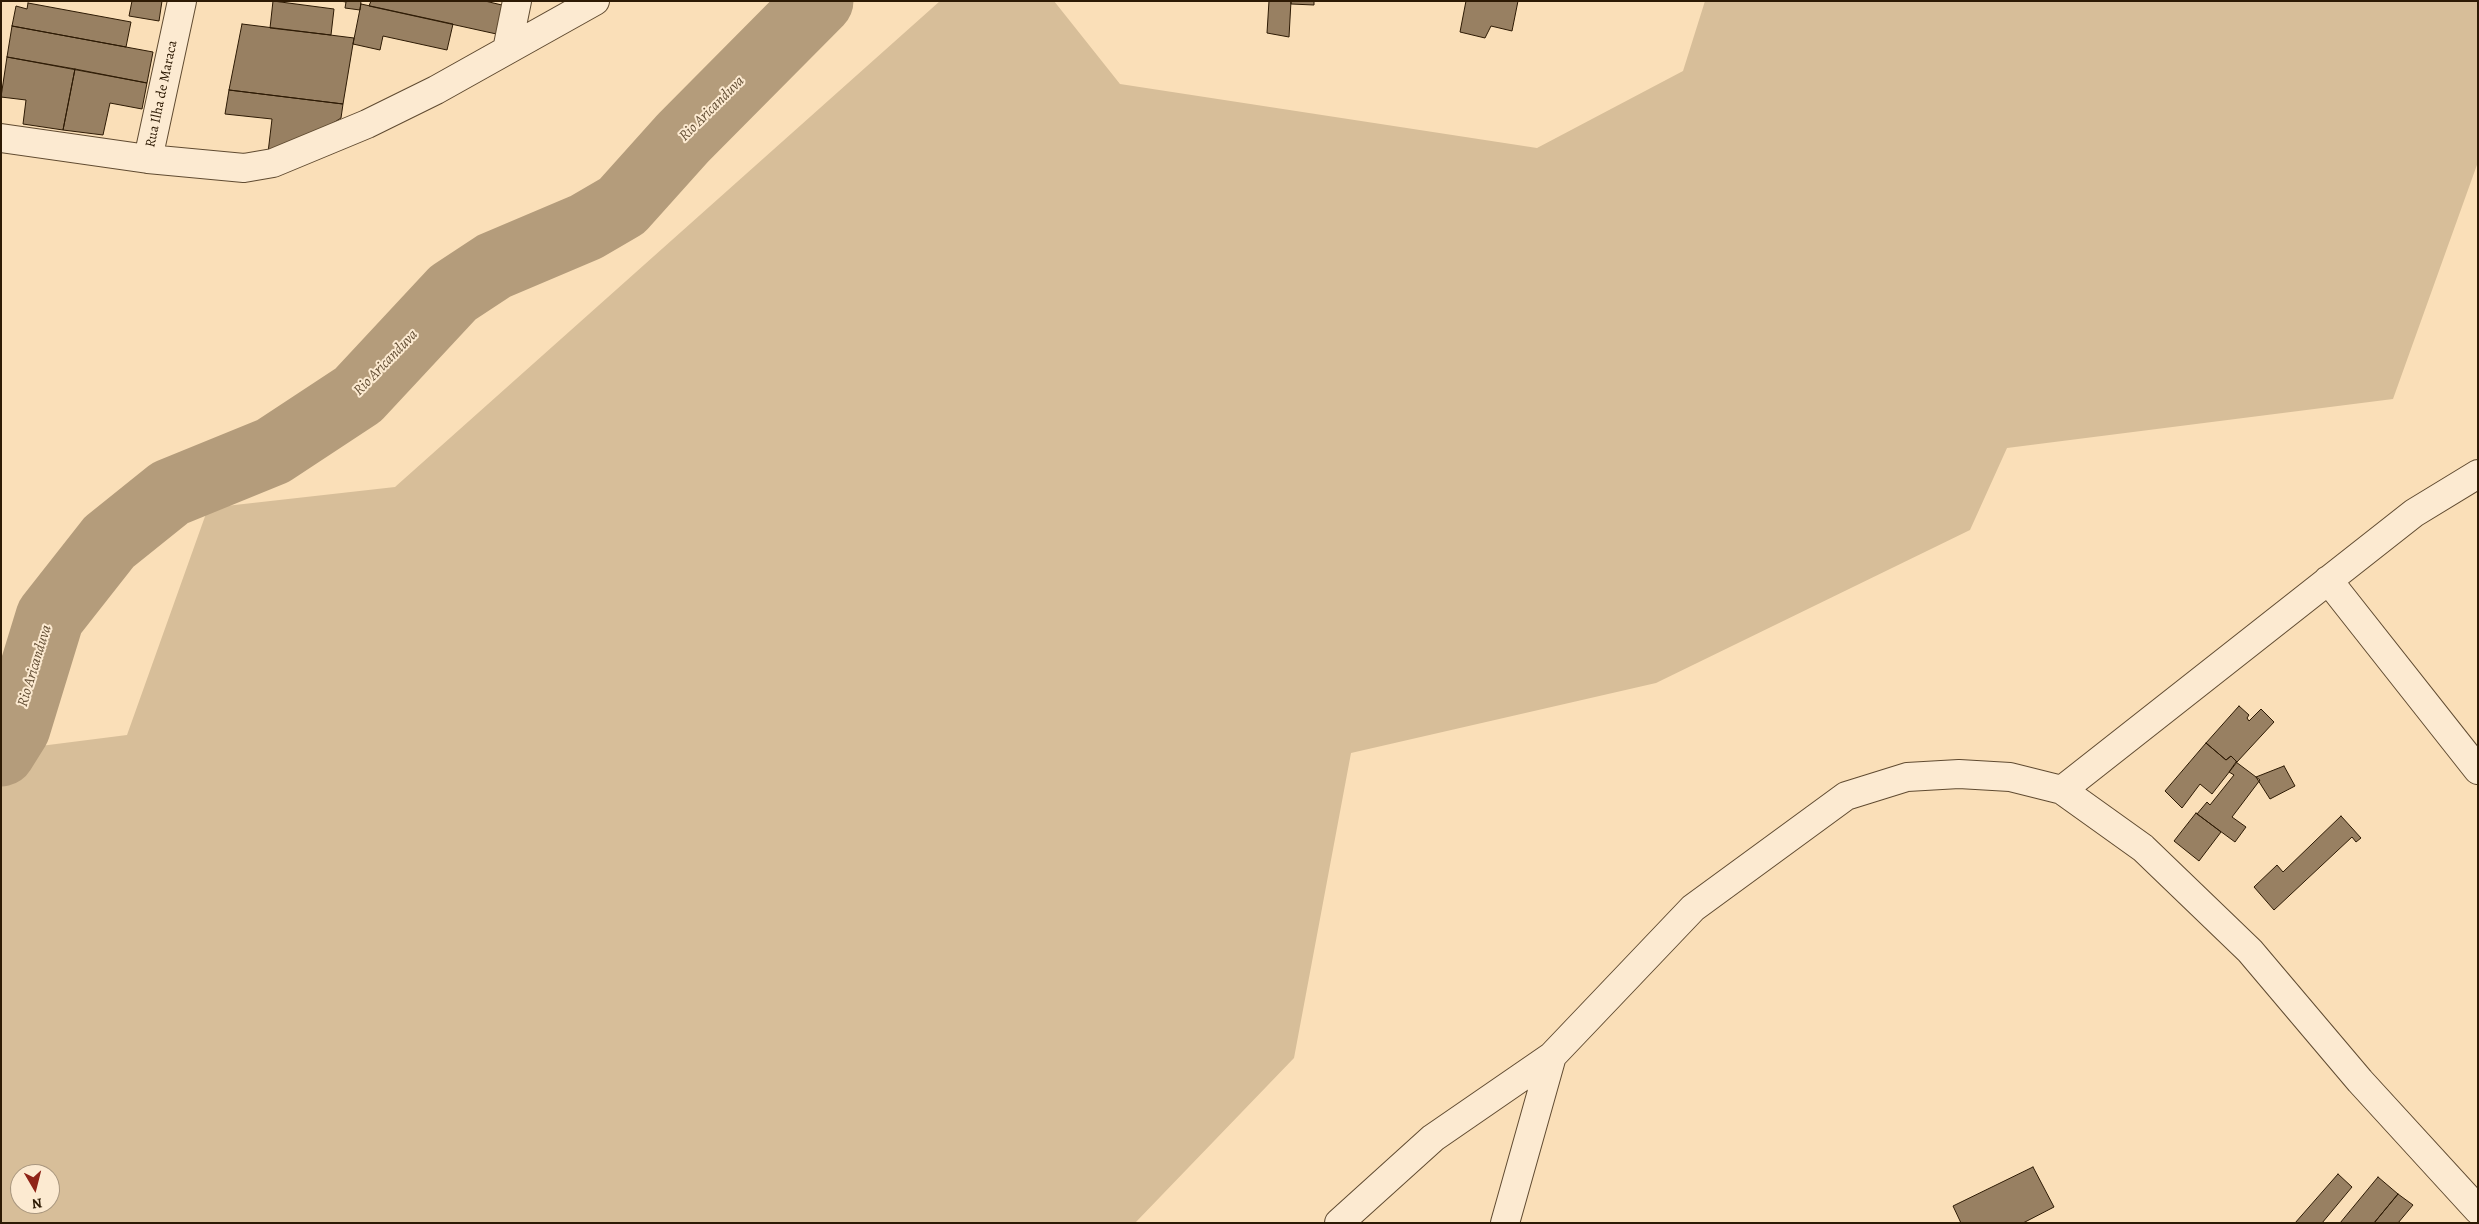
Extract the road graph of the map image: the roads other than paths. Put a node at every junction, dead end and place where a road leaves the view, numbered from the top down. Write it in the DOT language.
graph roads {
  1 [pos="182,1"];
  2 [pos="517,1"];
  3 [pos="595,1"];
  4 [pos="507,50"];
  5 [pos="1,138"];
  6 [pos="148,159"];
  7 [pos="2478,474"];
  8 [pos="2328,580"];
  9 [pos="2478,770"];
  10 [pos="2062,790"];
  11 [pos="1552,1056"];
  12 [pos="2478,1210"];
  13 [pos="1339,1223"];
  14 [pos="1505,1223"];
  1 -- 6 [label="street, Rua Ilha de Maraca"];
  2 -- 4 [label="street"];
  3 -- 4 [label="street"];
  4 -- 6 [label="street"];
  5 -- 6 [label="street, Rua Ilha de Maraca"];
  7 -- 8 [label="street"];
  8 -- 9 [label="street"];
  8 -- 10 [label="street"];
  10 -- 11 [label="street"];
  10 -- 12 [label="street"];
  11 -- 13 [label="street"];
  11 -- 14 [label="street"];
}
